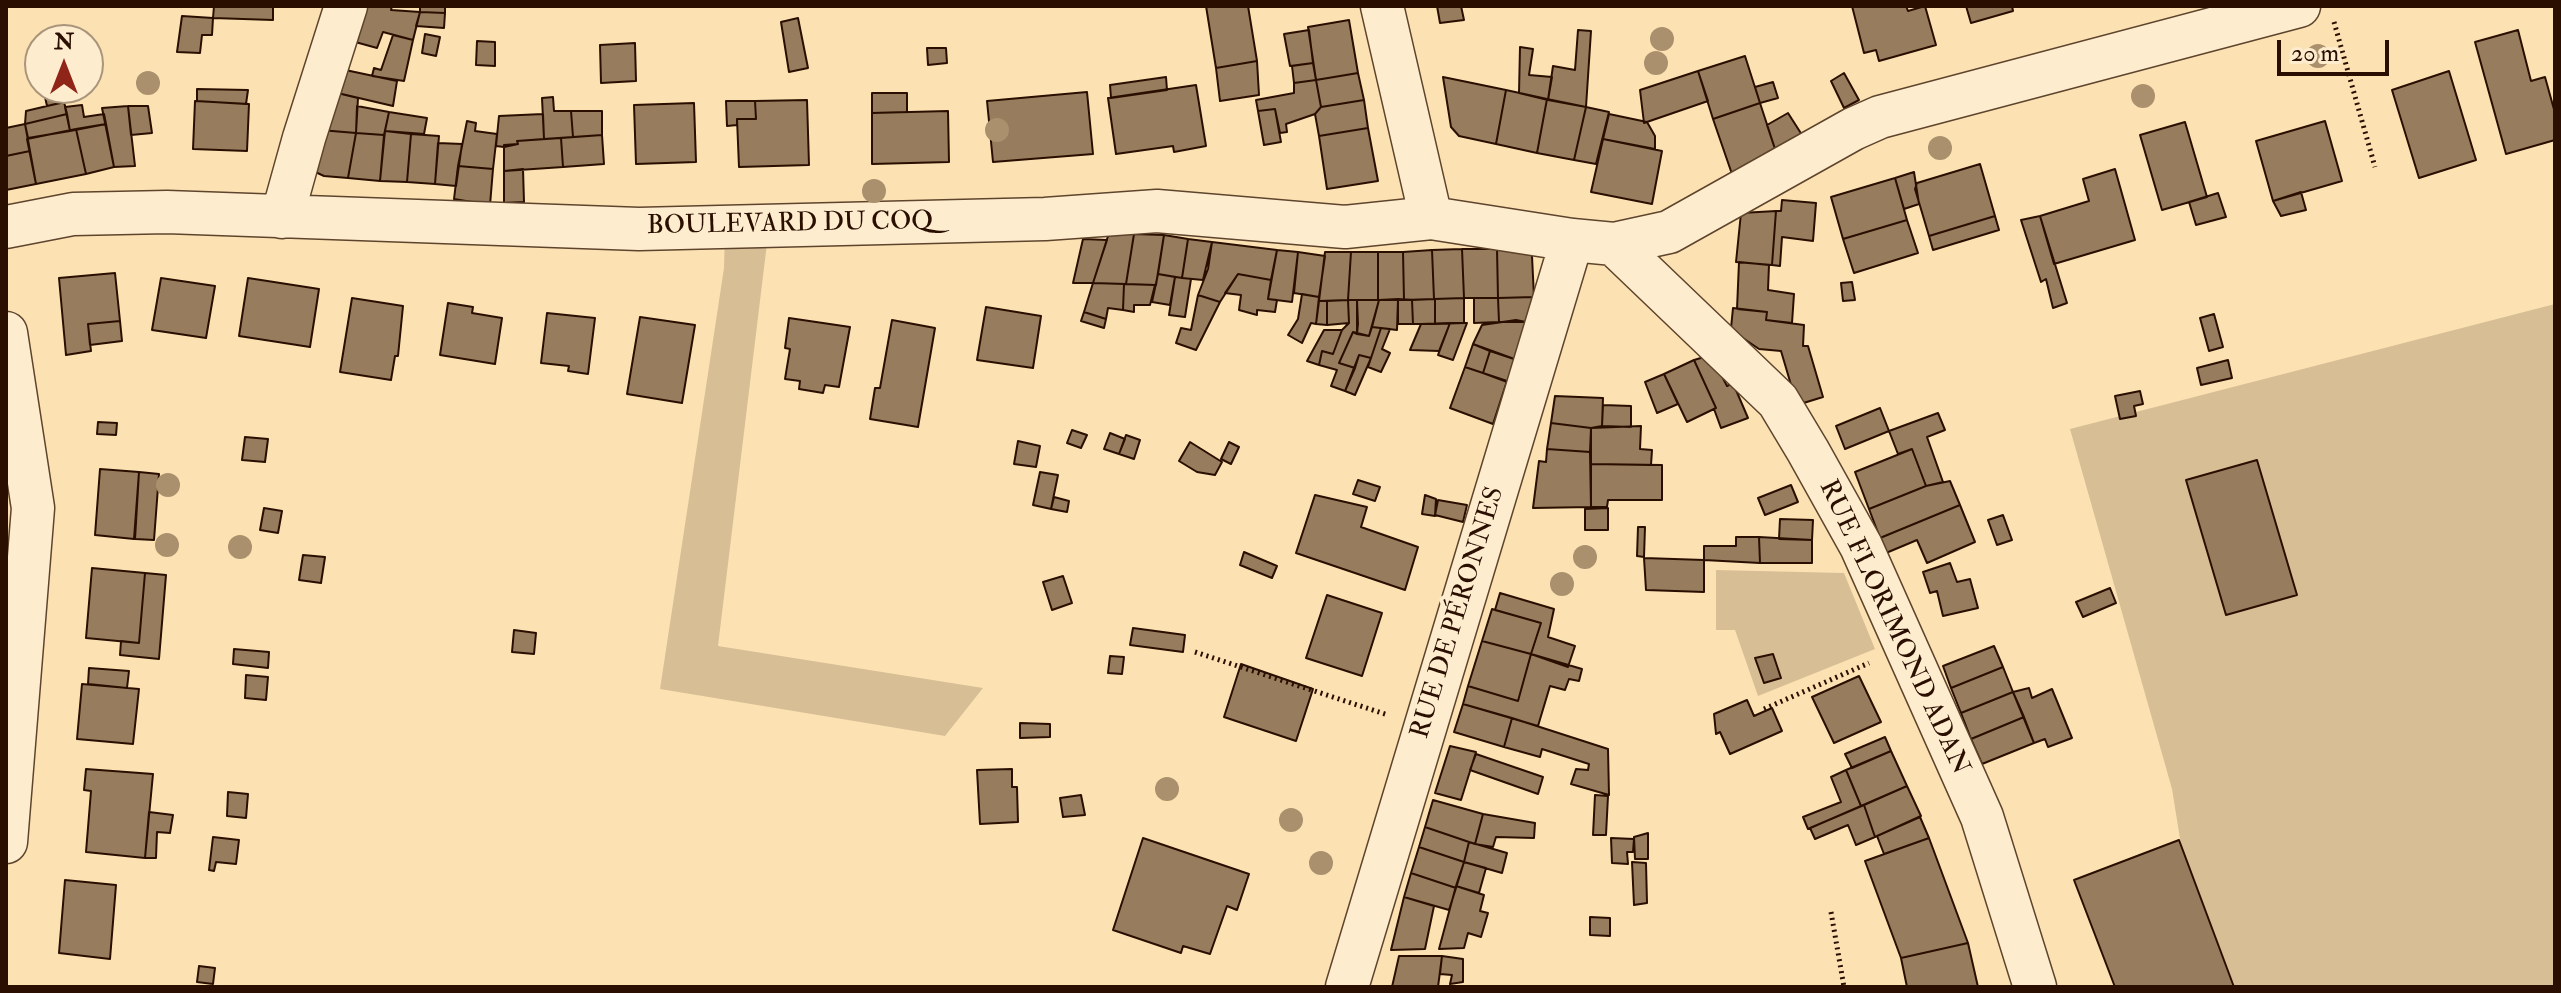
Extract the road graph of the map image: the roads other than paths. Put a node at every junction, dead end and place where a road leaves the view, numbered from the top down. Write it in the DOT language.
graph roads {
  1 [pos="346,6"];
  2 [pos="1382,6"];
  3 [pos="2316,13"];
  4 [pos="282,217"];
  5 [pos="1431,218"];
  6 [pos="6,227"];
  7 [pos="1572,240"];
  8 [pos="1614,244"];
  9 [pos="6,333"];
  10 [pos="6,842"];
  11 [pos="1347,987"];
  12 [pos="2035,987"];
  1 -- 4 [label="street"];
  2 -- 5 [label="street"];
  3 -- 8 [label="street, BOULEVARD DU COQ"];
  4 -- 5 [label="street, BOULEVARD DU COQ"];
  4 -- 6 [label="street, BOULEVARD DU COQ"];
  5 -- 7 [label="street, BOULEVARD DU COQ"];
  7 -- 8 [label="street, BOULEVARD DU COQ"];
  7 -- 11 [label="street, RUE DE PÉRONNES"];
  8 -- 12 [label="street, RUE FLORIMOND ADAN"];
  9 -- 10 [label="street"];
}
